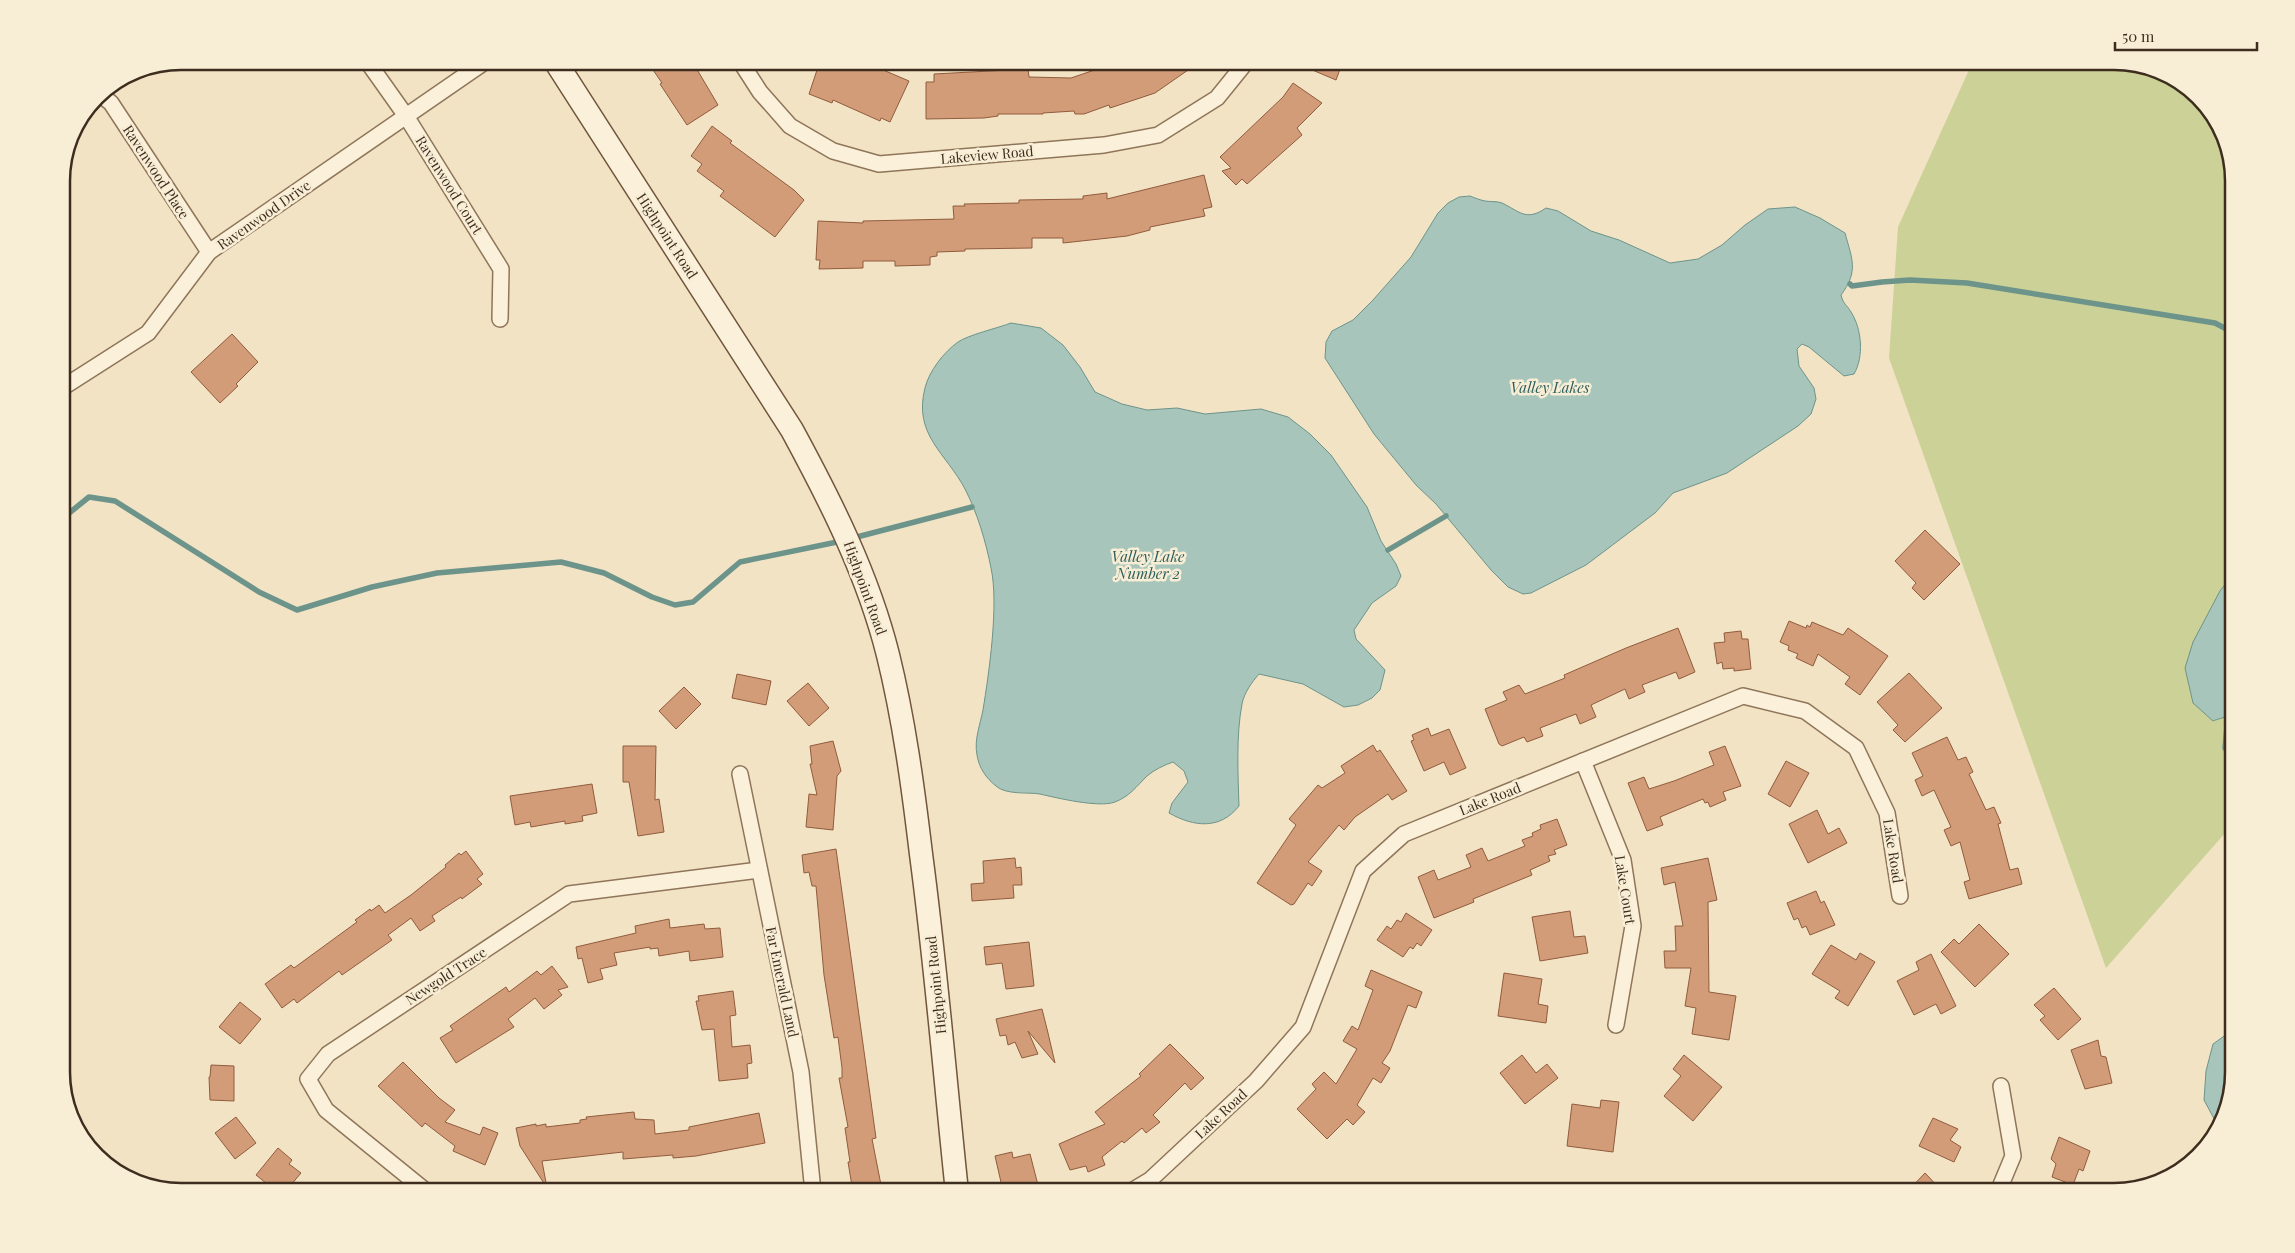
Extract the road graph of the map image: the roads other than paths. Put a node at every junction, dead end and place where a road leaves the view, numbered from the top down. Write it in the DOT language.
graph roads {
  1 [pos="373,70"];
  2 [pos="473,70"];
  3 [pos="561,70"];
  4 [pos="746,70"];
  5 [pos="1240,70"];
  6 [pos="107,99"];
  7 [pos="406,116"];
  8 [pos="209,252"];
  9 [pos="500,319"];
  10 [pos="70,383"];
  11 [pos="1583,761"];
  12 [pos="740,774"];
  13 [pos="759,870"];
  14 [pos="1900,896"];
  15 [pos="1616,1025"];
  16 [pos="2001,1086"];
  17 [pos="416,1183"];
  18 [pos="809,1183"];
  19 [pos="956,1183"];
  20 [pos="1145,1183"];
  21 [pos="2002,1183"];
  1 -- 7 [label="street, Ravenwood Court"];
  2 -- 7 [label="street, Ravenwood Drive"];
  3 -- 19 [label="street, Highpoint Road"];
  4 -- 5 [label="street, Lakeview Road"];
  6 -- 8 [label="street, Ravenwood Place"];
  7 -- 8 [label="street, Ravenwood Drive"];
  7 -- 9 [label="street, Ravenwood Court"];
  8 -- 10 [label="street, Ravenwood Drive"];
  11 -- 14 [label="street, Lake Road"];
  11 -- 15 [label="street, Lake Court"];
  11 -- 20 [label="street, Lake Road"];
  12 -- 13 [label="street, Far Emerald Land"];
  13 -- 17 [label="street, Newgold Trace"];
  13 -- 18 [label="street, Far Emerald Land"];
  16 -- 21 [label="street"];
}
